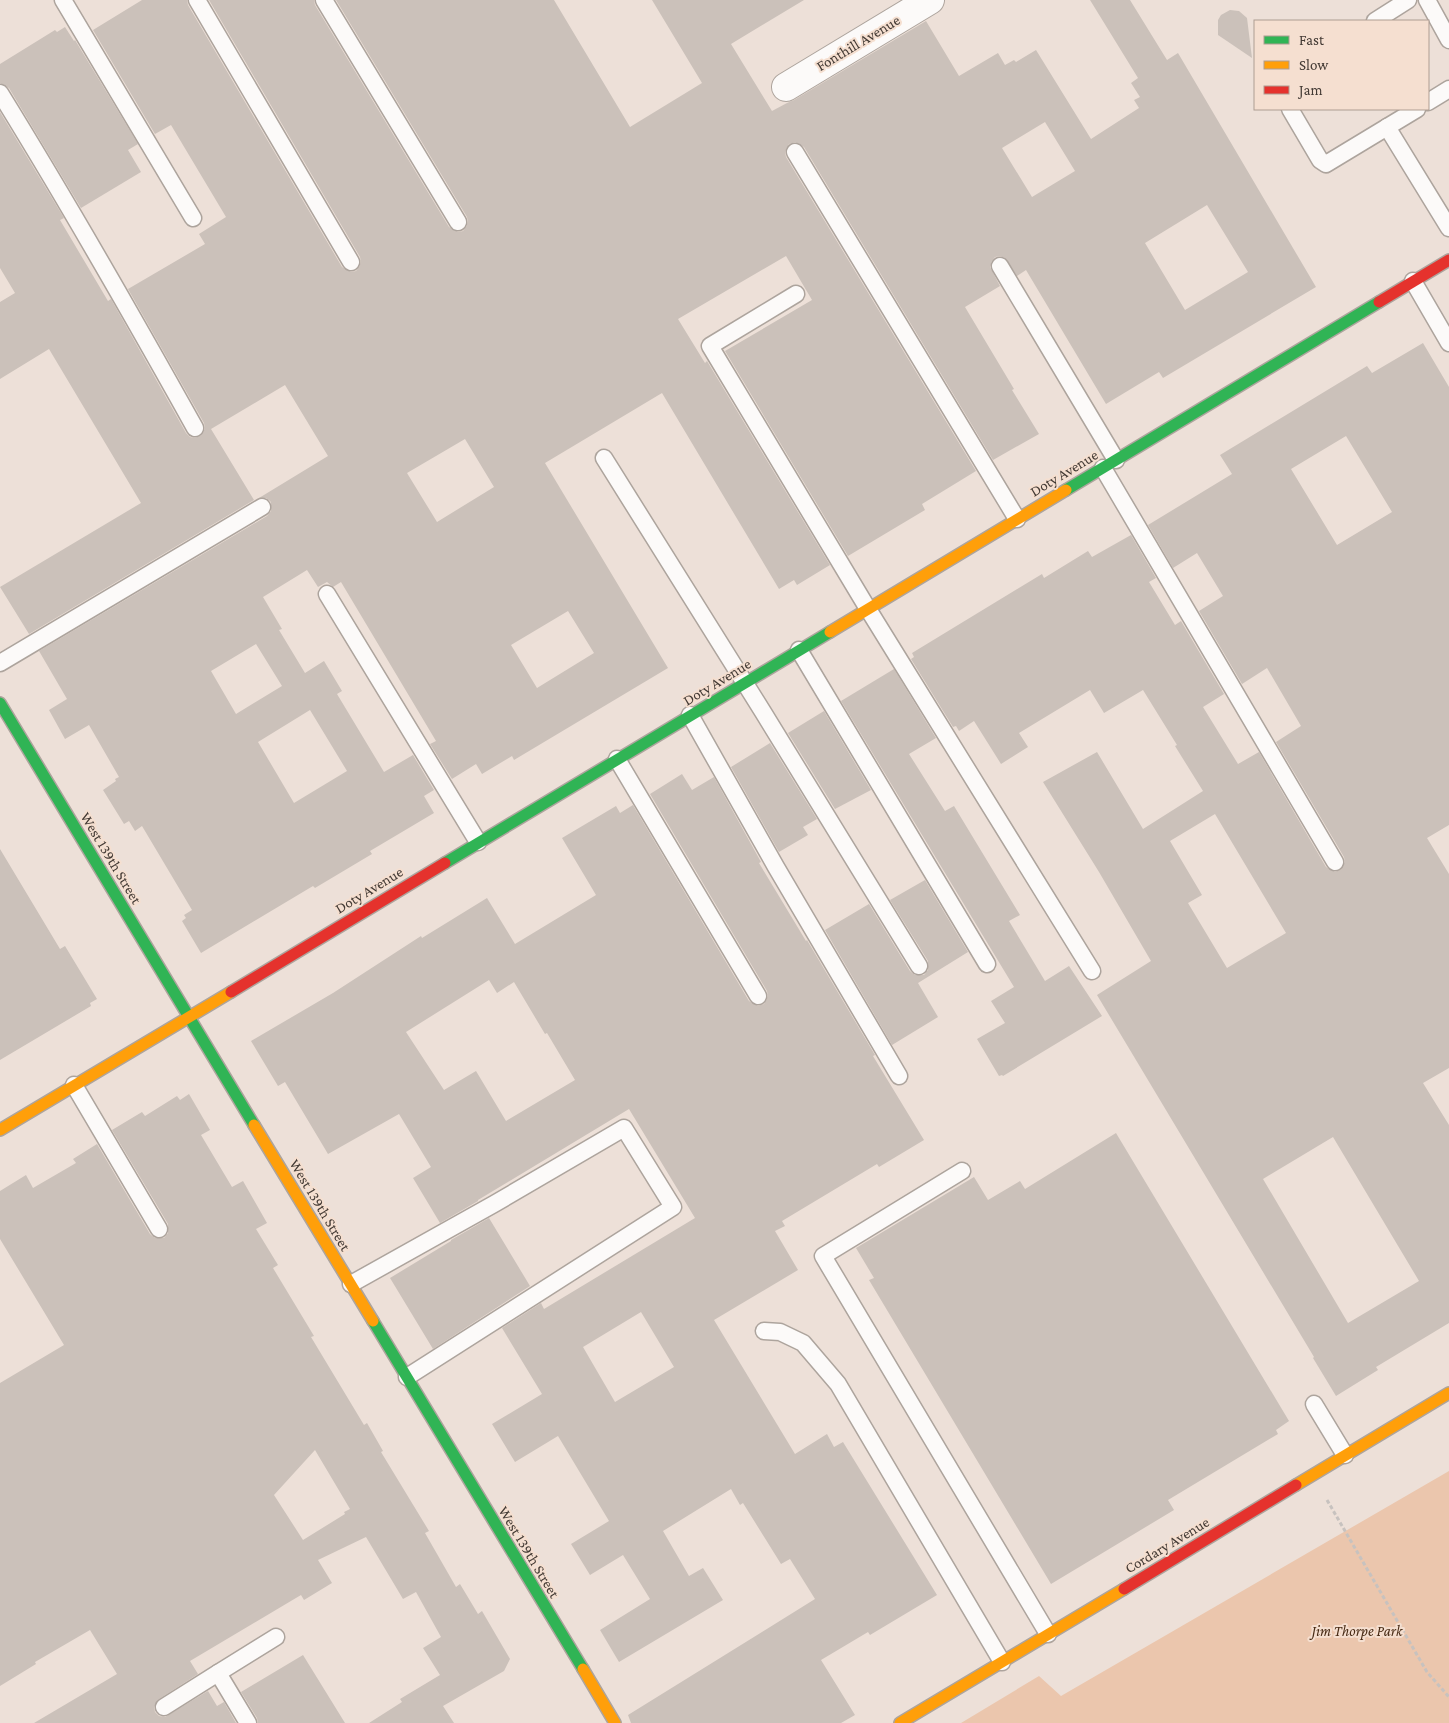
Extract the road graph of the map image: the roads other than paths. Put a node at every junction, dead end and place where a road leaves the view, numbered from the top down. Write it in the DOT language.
graph roads {
  1 [pos="64,0"];
  2 [pos="197,0"];
  3 [pos="324,0"];
  4 [pos="930,0"];
  5 [pos="1408,0"];
  6 [pos="1427,0"];
  7 [pos="1377,20"];
  8 [pos="1449,40"];
  9 [pos="786,87"];
  10 [pos="1449,89"];
  11 [pos="0,93"];
  12 [pos="1429,101"];
  13 [pos="1291,110"];
  14 [pos="1415,110"];
  15 [pos="1387,127"];
  16 [pos="794,152"];
  17 [pos="193,218"];
  18 [pos="458,222"];
  19 [pos="1449,228"];
  20 [pos="1449,260"];
  21 [pos="350,262"];
  22 [pos="1000,266"];
  23 [pos="1413,281"];
  24 [pos="796,294"];
  25 [pos="1449,343"];
  26 [pos="195,428"];
  27 [pos="604,458"];
  28 [pos="1110,464"];
  29 [pos="262,507"];
  30 [pos="1017,519"];
  31 [pos="328,594"];
  32 [pos="868,608"];
  33 [pos="799,650"];
  34 [pos="0,663"];
  35 [pos="744,683"];
  36 [pos="0,703"];
  37 [pos="690,715"];
  38 [pos="617,759"];
  39 [pos="478,842"];
  40 [pos="1335,862"];
  41 [pos="987,964"];
  42 [pos="919,966"];
  43 [pos="1092,971"];
  44 [pos="758,996"];
  45 [pos="189,1016"];
  46 [pos="899,1076"];
  47 [pos="74,1085"];
  48 [pos="0,1130"];
  49 [pos="962,1171"];
  50 [pos="159,1229"];
  51 [pos="351,1284"];
  52 [pos="764,1331"];
  53 [pos="407,1377"];
  54 [pos="1449,1393"];
  55 [pos="1314,1404"];
  56 [pos="1345,1455"];
  57 [pos="1048,1634"];
  58 [pos="276,1637"];
  59 [pos="1002,1662"];
  60 [pos="218,1673"];
  61 [pos="164,1707"];
  62 [pos="248,1723"];
  63 [pos="615,1723"];
  64 [pos="900,1723"];
  1 -- 17 [label="lane"];
  2 -- 21 [label="lane"];
  3 -- 18 [label="lane"];
  4 -- 9 [label="street, Fonthill Avenue"];
  5 -- 7 [label="lane"];
  6 -- 8 [label="lane"];
  10 -- 12 [label="lane"];
  11 -- 26 [label="lane"];
  13 -- 15 [label="lane"];
  14 -- 15 [label="lane"];
  15 -- 19 [label="lane"];
  16 -- 30 [label="lane"];
  20 -- 23 [label="street, Doty Avenue"];
  22 -- 28 [label="lane"];
  23 -- 25 [label="lane"];
  23 -- 28 [label="street, Doty Avenue"];
  24 -- 32 [label="lane"];
  27 -- 35 [label="lane"];
  28 -- 30 [label="street, Doty Avenue"];
  28 -- 40 [label="lane"];
  29 -- 34 [label="lane"];
  30 -- 32 [label="street, Doty Avenue"];
  31 -- 39 [label="lane"];
  32 -- 33 [label="street, Doty Avenue"];
  32 -- 43 [label="lane"];
  33 -- 35 [label="street, Doty Avenue"];
  33 -- 41 [label="lane"];
  35 -- 37 [label="street, Doty Avenue"];
  35 -- 42 [label="lane"];
  36 -- 45 [label="street, West 139th Street"];
  37 -- 38 [label="street, Doty Avenue"];
  37 -- 46 [label="lane"];
  38 -- 39 [label="street, Doty Avenue"];
  38 -- 44 [label="lane"];
  39 -- 45 [label="street, Doty Avenue"];
  45 -- 47 [label="street, Doty Avenue"];
  45 -- 51 [label="street, West 139th Street"];
  47 -- 48 [label="street, Doty Avenue"];
  47 -- 50 [label="lane"];
  49 -- 57 [label="lane"];
  51 -- 53 [label="street, West 139th Street"];
  51 -- 53 [label="lane"];
  52 -- 59 [label="lane"];
  53 -- 63 [label="street, West 139th Street"];
  54 -- 56 [label="street, Cordary Avenue"];
  55 -- 56 [label="lane"];
  56 -- 57 [label="street, Cordary Avenue"];
  57 -- 59 [label="street, Cordary Avenue"];
  58 -- 60 [label="lane"];
  59 -- 64 [label="street, Cordary Avenue"];
  60 -- 61 [label="lane"];
  60 -- 62 [label="lane"];
}
